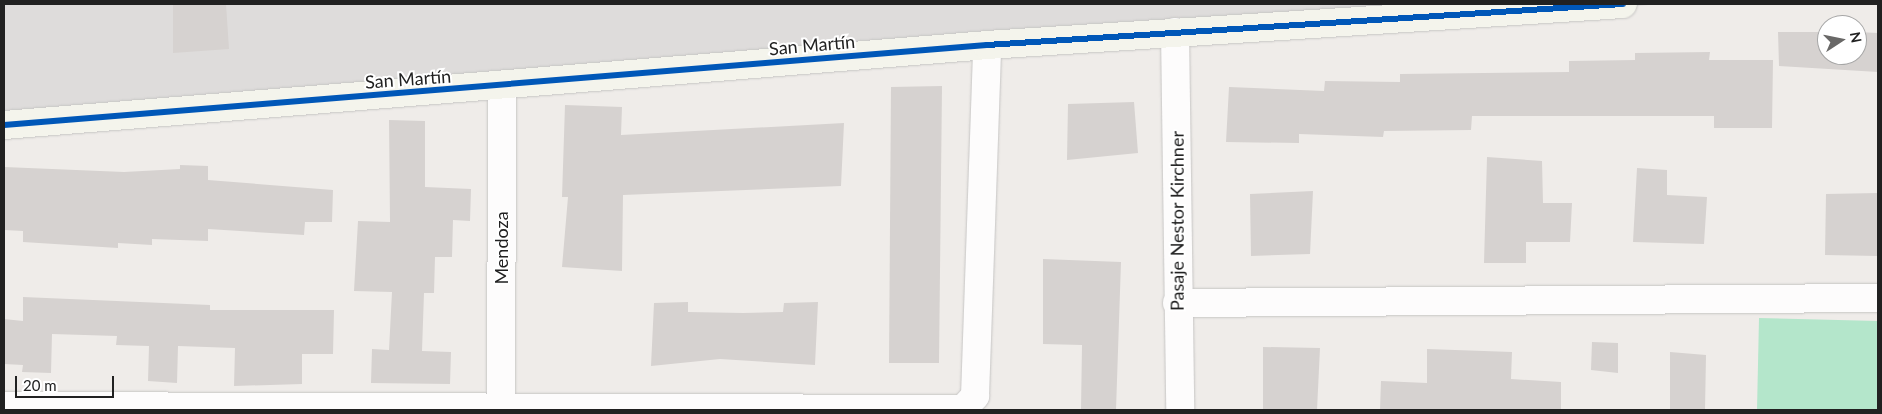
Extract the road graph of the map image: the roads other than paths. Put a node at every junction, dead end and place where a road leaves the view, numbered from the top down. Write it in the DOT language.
graph roads {
  1 [pos="1623,4"];
  2 [pos="1175,32"];
  3 [pos="987,45"];
  4 [pos="502,87"];
  5 [pos="4,125"];
  6 [pos="1878,298"];
  7 [pos="1177,303"];
  8 [pos="4,406"];
  9 [pos="500,410"];
  10 [pos="1180,410"];
  1 -- 2 [label="street, San Martín"];
  2 -- 3 [label="street, San Martín"];
  2 -- 7 [label="street, Pasaje Nestor Kirchner"];
  3 -- 4 [label="street, San Martín"];
  3 -- 9 [label="street"];
  4 -- 5 [label="street, San Martín"];
  4 -- 9 [label="street, Mendoza"];
  6 -- 7 [label="street"];
  7 -- 10 [label="street, Pasaje Nestor Kirchner"];
  8 -- 9 [label="street"];
}
